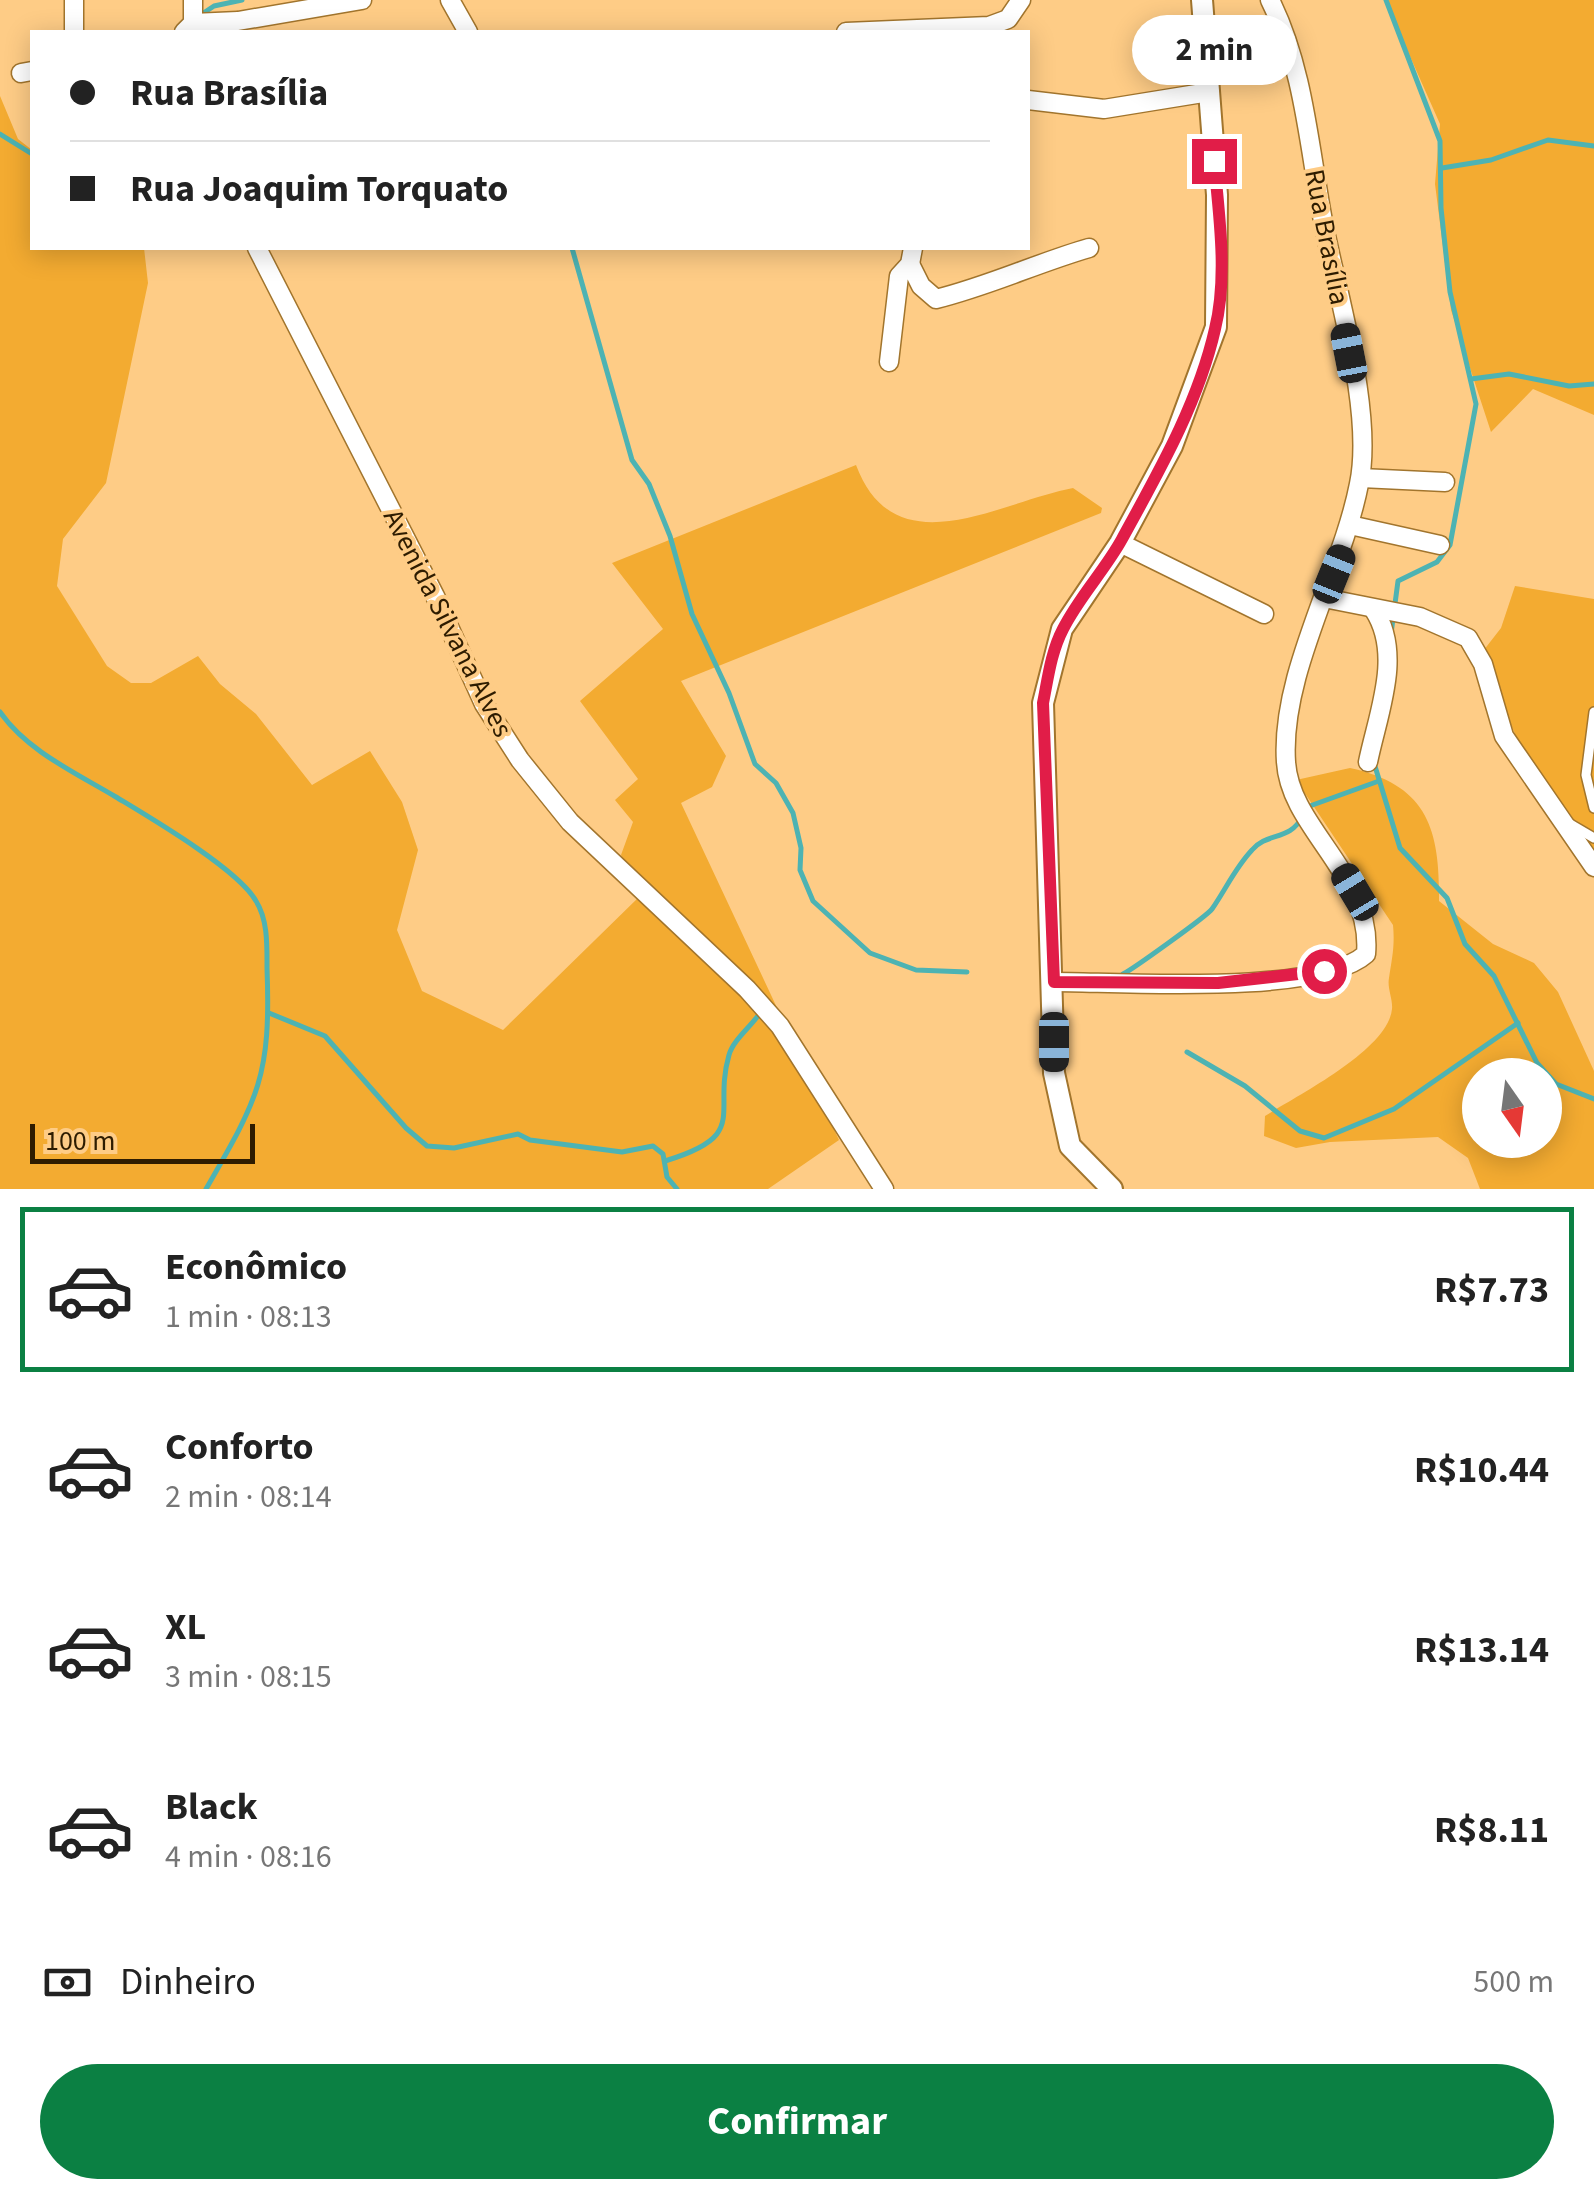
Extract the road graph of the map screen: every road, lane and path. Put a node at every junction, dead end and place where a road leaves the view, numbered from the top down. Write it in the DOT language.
graph roads {
  1 [pos="74,0"];
  2 [pos="193,0"];
  3 [pos="362,0"];
  4 [pos="450,0"];
  5 [pos="1021,0"];
  6 [pos="1202,0"];
  7 [pos="1270,0"];
  8 [pos="188,28"];
  9 [pos="74,30"];
  10 [pos="467,30"];
  11 [pos="893,30"];
  12 [pos="1209,92"];
  13 [pos="1030,100"];
  14 [pos="1089,248"];
  15 [pos="258,250"];
  16 [pos="911,256"];
  17 [pos="889,362"];
  18 [pos="1361,478"];
  19 [pos="1445,482"];
  20 [pos="1350,524"];
  21 [pos="1120,542"];
  22 [pos="1440,544"];
  23 [pos="1324,598"];
  24 [pos="1374,610"];
  25 [pos="1264,614"];
  26 [pos="1594,712"];
  27 [pos="1368,762"];
  28 [pos="1594,808"];
  29 [pos="1559,818"];
  30 [pos="1594,838"];
  31 [pos="1594,867"];
  32 [pos="1054,982"];
  33 [pos="884,1189"];
  34 [pos="1112,1189"];
  1 -- 9 [label="street"];
  2 -- 8 [label="street"];
  3 -- 8 [label="street"];
  4 -- 10 [label="street"];
  5 -- 11 [label="street"];
  6 -- 12 [label="street"];
  7 -- 18 [label="street, Rua Brasília"];
  12 -- 13 [label="street"];
  12 -- 21 [label="street"];
  14 -- 16 [label="street"];
  15 -- 33 [label="street, Avenida Silvana Alves"];
  16 -- 17 [label="street"];
  18 -- 19 [label="street"];
  18 -- 20 [label="street, Rua Brasília"];
  20 -- 22 [label="street"];
  20 -- 23 [label="street, Rua Brasília"];
  21 -- 25 [label="street"];
  21 -- 32 [label="street"];
  23 -- 24 [label="street"];
  23 -- 32 [label="street, Rua Brasília"];
  24 -- 27 [label="street"];
  24 -- 29 [label="street"];
  26 -- 28 [label="lane"];
  29 -- 30 [label="lane"];
  29 -- 31 [label="street"];
  32 -- 34 [label="street"];
}
